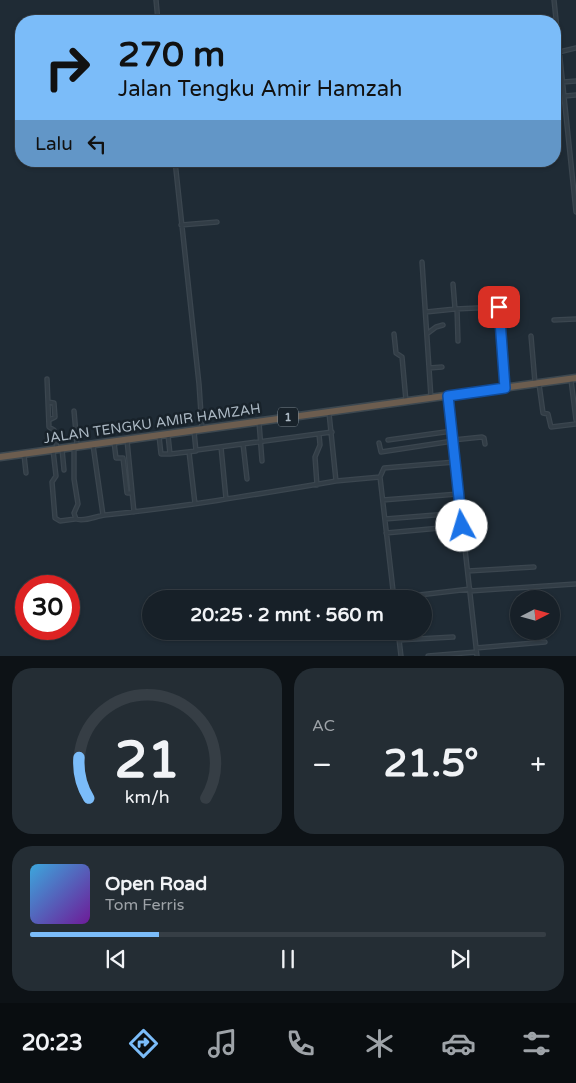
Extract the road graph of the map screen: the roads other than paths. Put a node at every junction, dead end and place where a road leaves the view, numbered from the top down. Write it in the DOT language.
graph roads {
  1 [pos="156,0"];
  2 [pos="554,0"];
  3 [pos="157,15"];
  4 [pos="555,15"];
  5 [pos="576,48"];
  6 [pos="561,51"];
  7 [pos="561,72"];
  8 [pos="576,81"];
  9 [pos="563,82"];
  10 [pos="576,95"];
  11 [pos="565,96"];
  12 [pos="176,167"];
  13 [pos="576,212"];
  14 [pos="216,222"];
  15 [pos="182,225"];
  16 [pos="422,262"];
  17 [pos="453,284"];
  18 [pos="456,309"];
  19 [pos="426,312"];
  20 [pos="576,319"];
  21 [pos="554,320"];
  22 [pos="443,325"];
  23 [pos="428,333"];
  24 [pos="394,334"];
  25 [pos="531,336"];
  26 [pos="458,342"];
  27 [pos="442,367"];
  28 [pos="429,368"];
  29 [pos="47,379"];
  30 [pos="573,379"];
  31 [pos="537,384"];
  32 [pos="505,388"];
  33 [pos="448,396"];
  34 [pos="431,398"];
  35 [pos="406,402"];
  36 [pos="74,411"];
  37 [pos="328,411"];
  38 [pos="259,422"];
  39 [pos="576,422"];
  40 [pos="198,430"];
  41 [pos="452,431"];
  42 [pos="332,432"];
  43 [pos="168,434"];
  44 [pos="319,434"];
  45 [pos="159,435"];
  46 [pos="127,439"];
  47 [pos="388,440"];
  48 [pos="453,440"];
  49 [pos="114,441"];
  50 [pos="261,442"];
  51 [pos="380,443"];
  52 [pos="93,444"];
  53 [pos="243,444"];
  54 [pos="485,444"];
  55 [pos="75,446"];
  56 [pos="221,447"];
  57 [pos="57,449"];
  58 [pos="197,450"];
  59 [pos="189,452"];
  60 [pos="24,454"];
  61 [pos="170,454"];
  62 [pos="0,457"];
  63 [pos="262,461"];
  64 [pos="455,462"];
  65 [pos="64,470"];
  66 [pos="26,473"];
  67 [pos="380,477"];
  68 [pos="247,479"];
  69 [pos="336,481"];
  70 [pos="316,485"];
  71 [pos="132,493"];
  72 [pos="458,494"];
  73 [pos="226,499"];
  74 [pos="382,500"];
  75 [pos="196,504"];
  76 [pos="134,512"];
  77 [pos="460,513"];
  78 [pos="103,515"];
  79 [pos="76,518"];
  80 [pos="385,519"];
  81 [pos="462,526"];
  82 [pos="386,533"];
  83 [pos="464,543"];
  84 [pos="446,544"];
  85 [pos="534,566"];
  86 [pos="468,571"];
  87 [pos="575,584"];
  88 [pos="393,590"];
  89 [pos="470,590"];
  90 [pos="432,594"];
  91 [pos="453,637"];
  92 [pos="432,638"];
  93 [pos="399,640"];
  94 [pos="546,642"];
  95 [pos="476,652"];
  96 [pos="401,656"];
  97 [pos="428,656"];
  1 -- 3 [label="street"];
  2 -- 4 [label="street"];
  5 -- 6 [label="street"];
  7 -- 9 [label="street"];
  8 -- 9 [label="street"];
  9 -- 11 [label="street"];
  10 -- 11 [label="street"];
  11 -- 13 [label="street"];
  12 -- 15 [label="street"];
  14 -- 15 [label="street"];
  15 -- 40 [label="street"];
  16 -- 19 [label="street"];
  17 -- 18 [label="street"];
  18 -- 19 [label="street"];
  18 -- 26 [label="street"];
  18 -- 32 [label="street"];
  19 -- 23 [label="street"];
  20 -- 21 [label="street"];
  22 -- 23 [label="street"];
  23 -- 28 [label="street"];
  24 -- 35 [label="street"];
  25 -- 31 [label="street"];
  27 -- 28 [label="street"];
  28 -- 34 [label="street"];
  29 -- 57 [label="street"];
  30 -- 31 [label="highway, JALAN TENGKU AMIR HAMZAH / 1"];
  30 -- 39 [label="street"];
  31 -- 32 [label="highway, JALAN TENGKU AMIR HAMZAH / 1"];
  31 -- 39 [label="street"];
  32 -- 33 [label="highway, JALAN TENGKU AMIR HAMZAH / 1"];
  33 -- 34 [label="highway, JALAN TENGKU AMIR HAMZAH / 1"];
  33 -- 41 [label="street"];
  34 -- 35 [label="highway, JALAN TENGKU AMIR HAMZAH / 1"];
  35 -- 37 [label="highway, JALAN TENGKU AMIR HAMZAH / 1"];
  36 -- 55 [label="street"];
  37 -- 38 [label="highway, JALAN TENGKU AMIR HAMZAH / 1"];
  37 -- 42 [label="street"];
  38 -- 40 [label="highway, JALAN TENGKU AMIR HAMZAH / 1"];
  38 -- 50 [label="street"];
  40 -- 43 [label="highway, JALAN TENGKU AMIR HAMZAH / 1"];
  40 -- 58 [label="street"];
  41 -- 47 [label="street"];
  41 -- 48 [label="street"];
  42 -- 44 [label="street"];
  42 -- 69 [label="street"];
  43 -- 45 [label="highway, JALAN TENGKU AMIR HAMZAH / 1"];
  43 -- 61 [label="street"];
  44 -- 50 [label="street"];
  44 -- 70 [label="street"];
  45 -- 46 [label="highway, JALAN TENGKU AMIR HAMZAH / 1"];
  45 -- 61 [label="street"];
  46 -- 49 [label="highway, JALAN TENGKU AMIR HAMZAH / 1"];
  46 -- 71 [label="street"];
  48 -- 51 [label="street"];
  48 -- 54 [label="street"];
  48 -- 64 [label="street"];
  49 -- 52 [label="highway, JALAN TENGKU AMIR HAMZAH / 1"];
  49 -- 71 [label="street"];
  50 -- 53 [label="street"];
  50 -- 63 [label="street"];
  52 -- 55 [label="highway, JALAN TENGKU AMIR HAMZAH / 1"];
  52 -- 78 [label="street"];
  53 -- 56 [label="street"];
  53 -- 68 [label="street"];
  55 -- 57 [label="highway, JALAN TENGKU AMIR HAMZAH / 1"];
  55 -- 79 [label="street"];
  56 -- 58 [label="street"];
  56 -- 73 [label="street"];
  57 -- 60 [label="highway, JALAN TENGKU AMIR HAMZAH / 1"];
  57 -- 65 [label="street"];
  57 -- 79 [label="street"];
  58 -- 59 [label="street"];
  59 -- 61 [label="street"];
  59 -- 75 [label="street"];
  60 -- 62 [label="highway, JALAN TENGKU AMIR HAMZAH / 1"];
  60 -- 66 [label="street"];
  64 -- 67 [label="street"];
  64 -- 72 [label="street"];
  67 -- 69 [label="street"];
  67 -- 74 [label="street"];
  69 -- 70 [label="street"];
  70 -- 73 [label="street"];
  71 -- 76 [label="street"];
  72 -- 74 [label="street"];
  72 -- 77 [label="street"];
  73 -- 75 [label="street"];
  74 -- 80 [label="street"];
  75 -- 76 [label="street"];
  76 -- 78 [label="street"];
  77 -- 80 [label="street"];
  77 -- 81 [label="street"];
  78 -- 79 [label="street"];
  80 -- 82 [label="street"];
  81 -- 82 [label="street"];
  81 -- 83 [label="street"];
  82 -- 88 [label="street"];
  83 -- 84 [label="street"];
  83 -- 86 [label="street"];
  85 -- 86 [label="street"];
  86 -- 89 [label="street"];
  87 -- 89 [label="street"];
  89 -- 90 [label="street"];
  89 -- 95 [label="street"];
  91 -- 92 [label="street"];
  93 -- 96 [label="street"];
  94 -- 95 [label="street"];
  95 -- 97 [label="street"];
}
